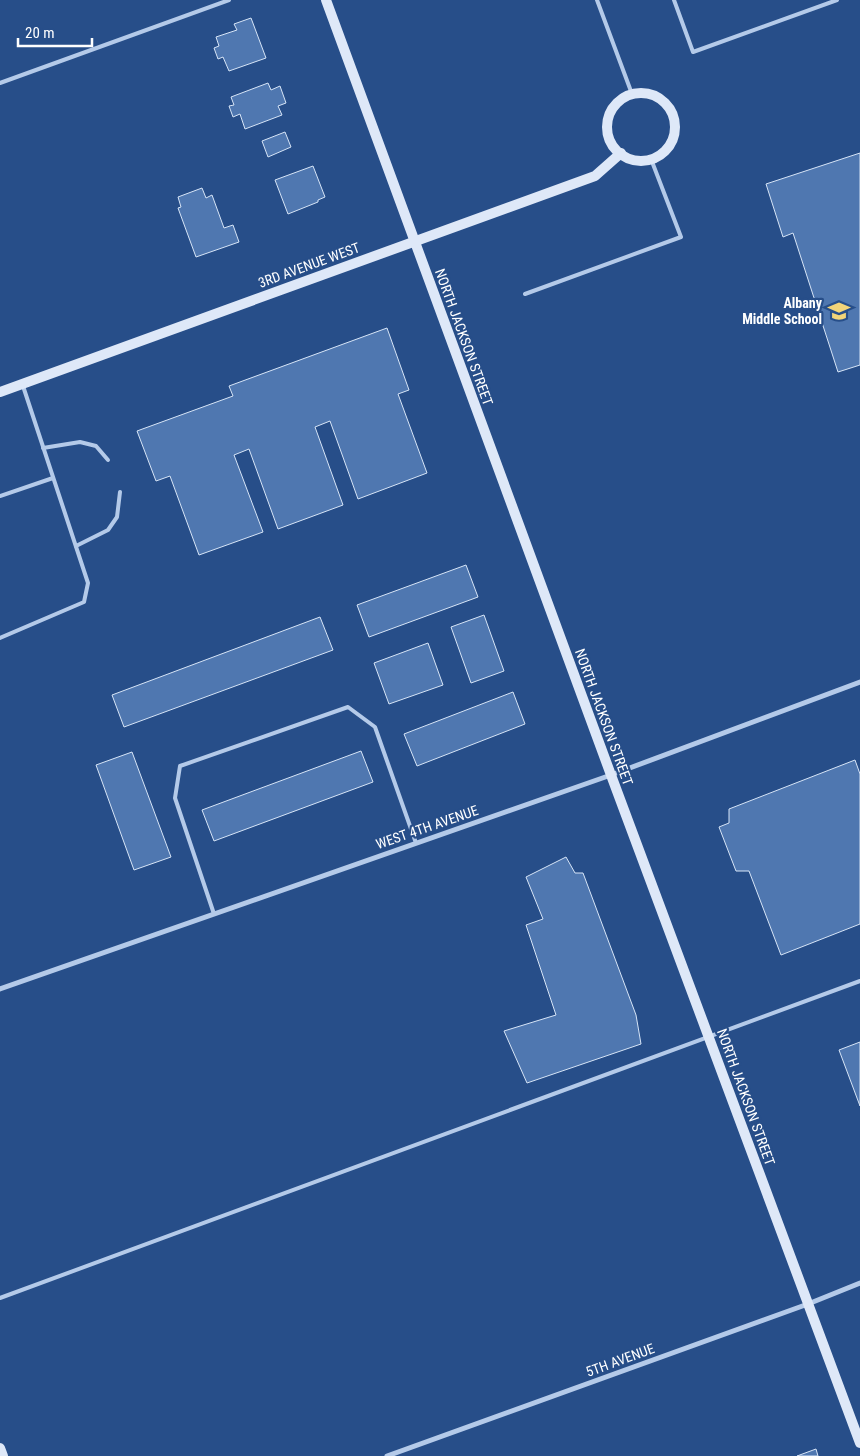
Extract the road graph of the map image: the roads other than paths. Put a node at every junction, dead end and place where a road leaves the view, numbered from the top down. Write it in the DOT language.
graph roads {
  1 [pos="229,0"];
  2 [pos="326,0"];
  3 [pos="597,0"];
  4 [pos="674,0"];
  5 [pos="837,0"];
  6 [pos="0,84"];
  7 [pos="632,94"];
  8 [pos="621,153"];
  9 [pos="651,159"];
  10 [pos="413,241"];
  11 [pos="525,294"];
  12 [pos="23,384"];
  13 [pos="0,392"];
  14 [pos="43,448"];
  15 [pos="108,460"];
  16 [pos="53,478"];
  17 [pos="120,492"];
  18 [pos="0,496"];
  19 [pos="76,546"];
  20 [pos="0,638"];
  21 [pos="860,682"];
  22 [pos="611,775"];
  23 [pos="416,843"];
  24 [pos="214,914"];
  25 [pos="860,981"];
  26 [pos="0,989"];
  27 [pos="708,1036"];
  28 [pos="860,1283"];
  29 [pos="0,1298"];
  30 [pos="808,1304"];
  31 [pos="860,1443"];
  32 [pos="0,1448"];
  33 [pos="3,1456"];
  34 [pos="387,1456"];
  1 -- 6 [label="lane"];
  2 -- 10 [label="street, NORTH JACKSON STREET"];
  3 -- 7 [label="lane"];
  4 -- 5 [label="lane"];
  7 -- 8 [label="street"];
  7 -- 9 [label="street"];
  8 -- 9 [label="street"];
  8 -- 10 [label="street, 3RD AVENUE WEST"];
  9 -- 11 [label="lane"];
  10 -- 12 [label="street, 3RD AVENUE WEST"];
  10 -- 22 [label="street, NORTH JACKSON STREET"];
  12 -- 13 [label="street, 3RD AVENUE WEST"];
  12 -- 14 [label="lane"];
  14 -- 15 [label="lane"];
  14 -- 16 [label="lane"];
  16 -- 18 [label="lane"];
  16 -- 19 [label="lane"];
  17 -- 19 [label="lane"];
  19 -- 20 [label="lane"];
  21 -- 22 [label="street, WEST 4TH AVENUE"];
  22 -- 23 [label="street, WEST 4TH AVENUE"];
  22 -- 27 [label="street, NORTH JACKSON STREET"];
  23 -- 24 [label="street, WEST 4TH AVENUE"];
  23 -- 24 [label="lane"];
  24 -- 26 [label="street, WEST 4TH AVENUE"];
  25 -- 27 [label="lane"];
  27 -- 29 [label="lane"];
  27 -- 30 [label="street, NORTH JACKSON STREET"];
  28 -- 30 [label="street, 5TH AVENUE"];
  30 -- 31 [label="street, NORTH JACKSON STREET"];
  30 -- 34 [label="street, 5TH AVENUE"];
  32 -- 33 [label="street"];
}
